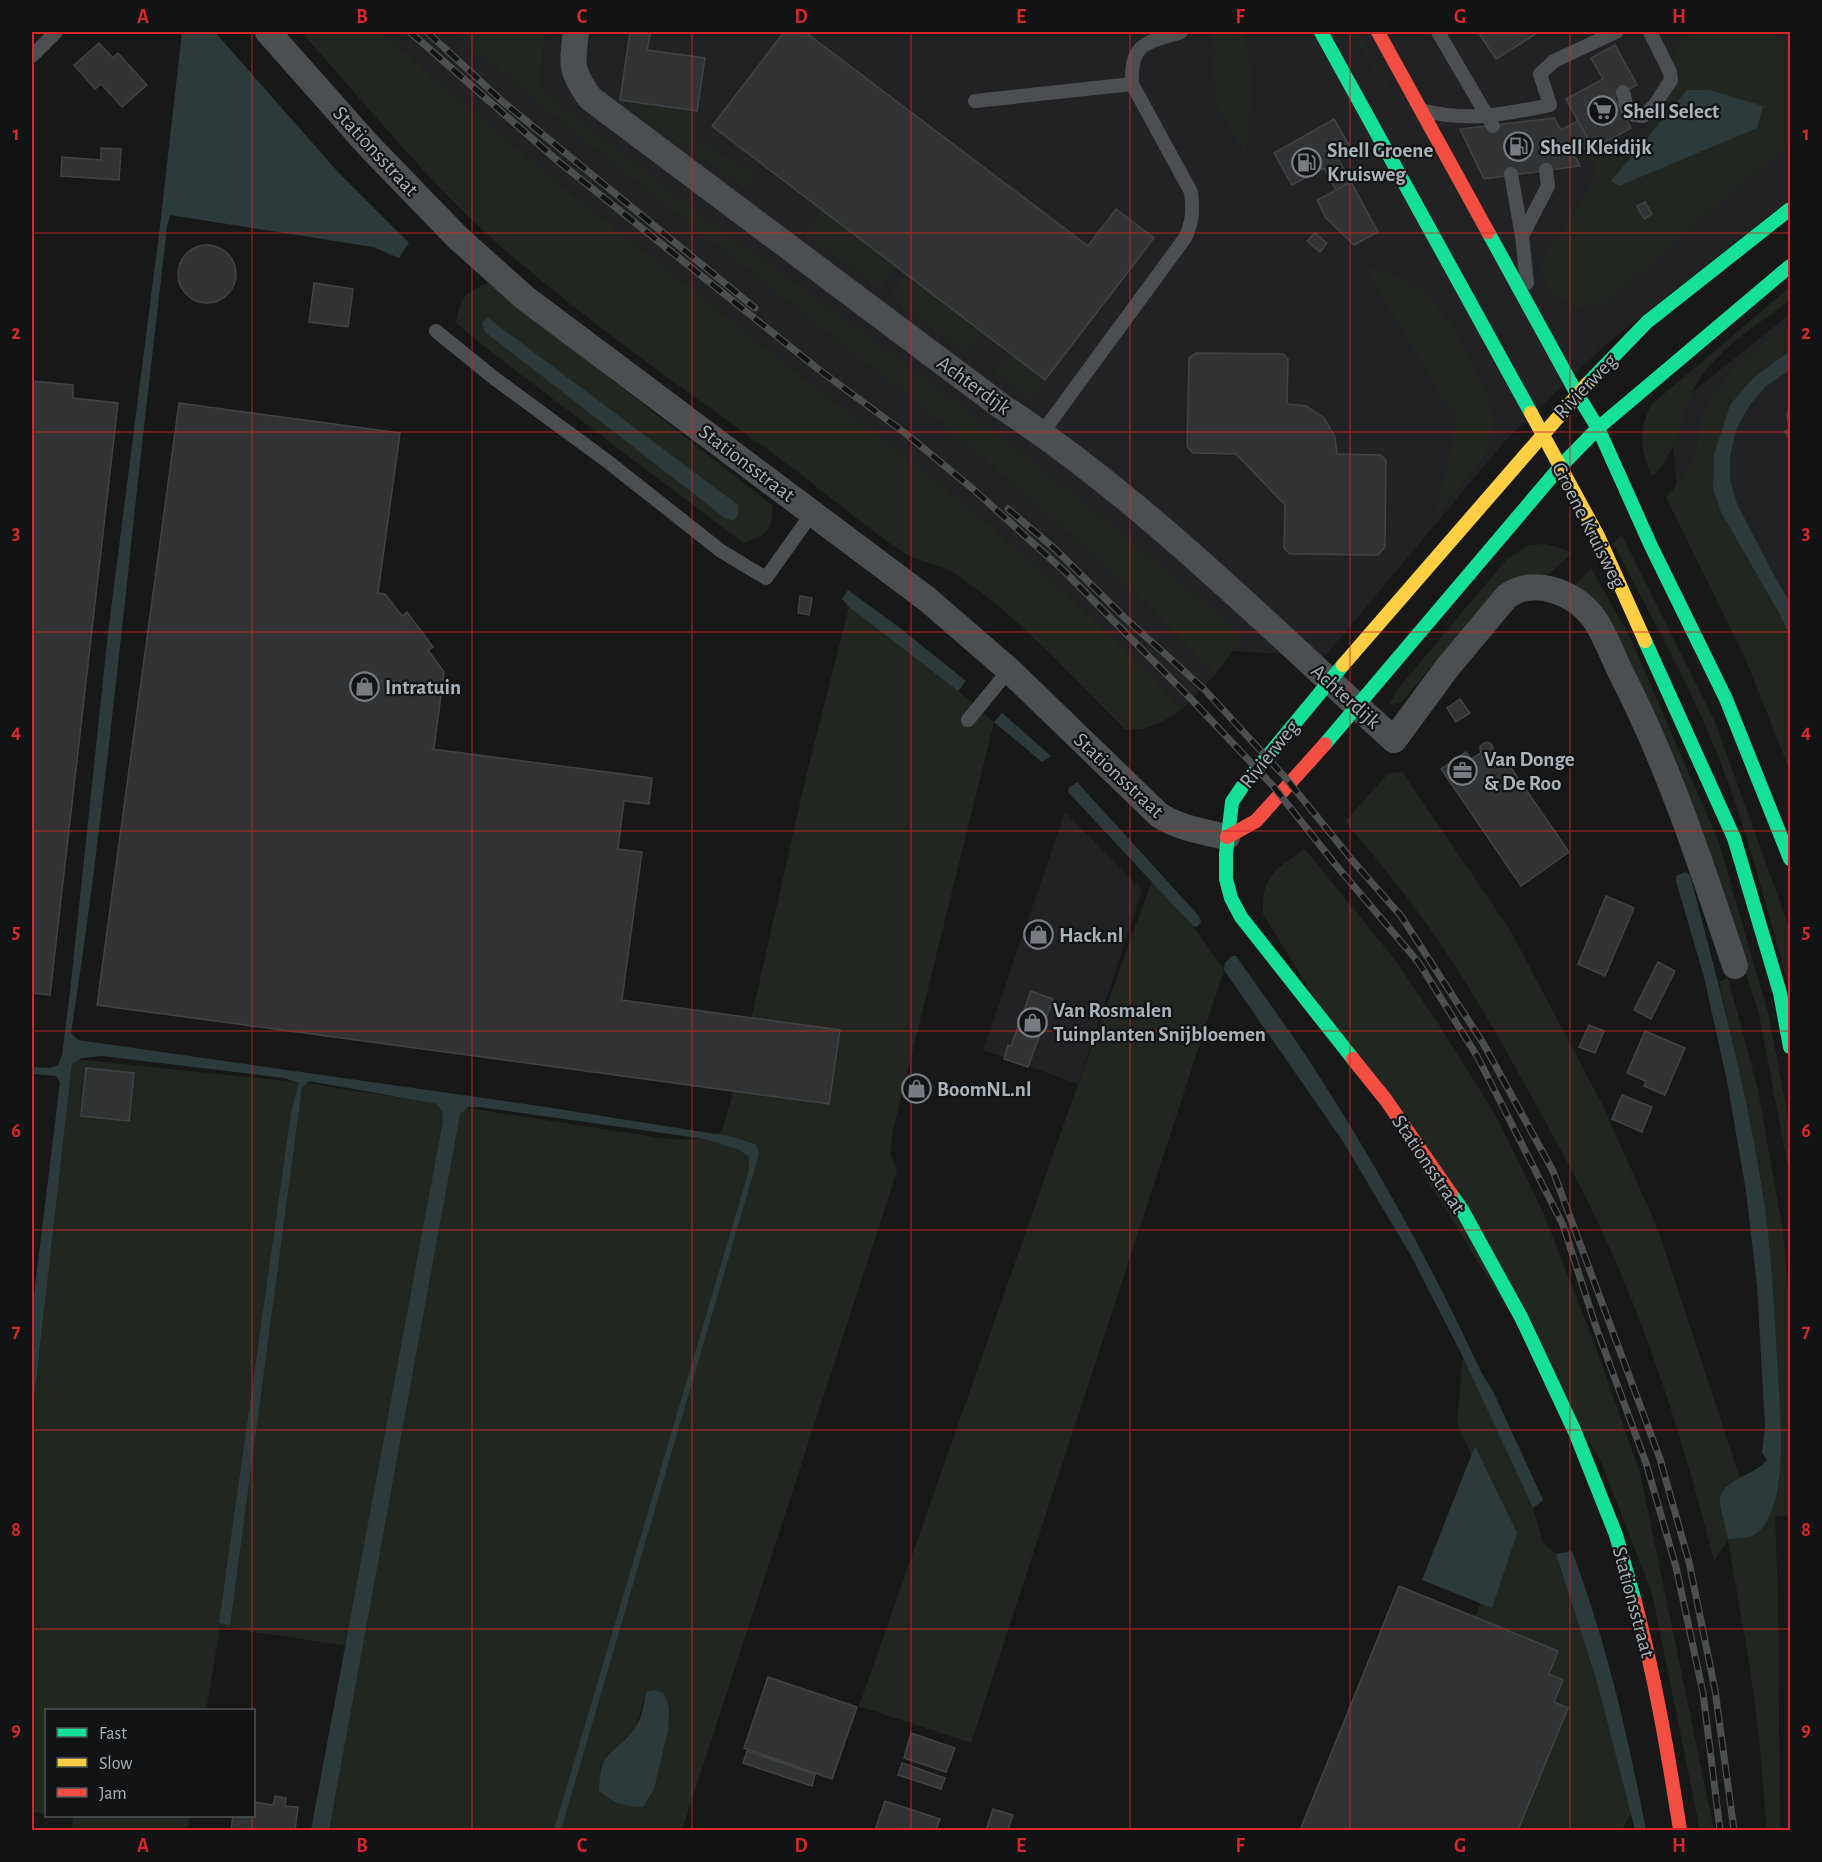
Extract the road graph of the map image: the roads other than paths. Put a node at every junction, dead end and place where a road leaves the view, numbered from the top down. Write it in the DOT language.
graph roads {
  1 [pos="56,32"];
  2 [pos="268,32"];
  3 [pos="576,32"];
  4 [pos="1181,32"];
  5 [pos="1321,32"];
  6 [pos="1378,32"];
  7 [pos="1438,32"];
  8 [pos="1616,32"];
  9 [pos="1650,32"];
  10 [pos="32,57"];
  11 [pos="1132,84"];
  12 [pos="1623,92"];
  13 [pos="975,101"];
  14 [pos="1423,110"];
  15 [pos="1490,121"];
  16 [pos="1546,170"];
  17 [pos="1511,174"];
  18 [pos="1791,209"];
  19 [pos="1522,236"];
  20 [pos="1791,266"];
  21 [pos="1529,306"];
  22 [pos="436,331"];
  23 [pos="1577,394"];
  24 [pos="1598,428"];
  25 [pos="1542,432"];
  26 [pos="1042,433"];
  27 [pos="1560,468"];
  28 [pos="813,512"];
  29 [pos="1550,589"];
  30 [pos="1009,670"];
  31 [pos="1329,681"];
  32 [pos="1358,707"];
  33 [pos="968,720"];
  34 [pos="1227,837"];
  35 [pos="1791,859"];
  36 [pos="1735,966"];
  37 [pos="1791,1047"];
  38 [pos="1680,1830"];
  1 -- 10 [label="lane"];
  2 -- 28 [label="street, Stationsstraat"];
  3 -- 26 [label="street, Achterdijk"];
  4 -- 11 [label="lane"];
  5 -- 25 [label="main road, Groene Kruisweg"];
  6 -- 14 [label="main road"];
  7 -- 15 [label="lane"];
  8 -- 15 [label="lane"];
  9 -- 12 [label="lane"];
  11 -- 13 [label="lane"];
  11 -- 26 [label="lane"];
  14 -- 15 [label="lane"];
  14 -- 21 [label="main road"];
  16 -- 19 [label="lane"];
  17 -- 19 [label="lane"];
  18 -- 23 [label="main road, Rivierweg"];
  19 -- 21 [label="lane"];
  20 -- 24 [label="main road, Rivierweg"];
  21 -- 23 [label="main road"];
  22 -- 28 [label="lane"];
  23 -- 24 [label="main road"];
  23 -- 25 [label="main road, Rivierweg"];
  24 -- 27 [label="main road, Rivierweg"];
  24 -- 35 [label="main road"];
  25 -- 27 [label="main road, Groene Kruisweg"];
  25 -- 31 [label="main road, Rivierweg"];
  26 -- 31 [label="street, Achterdijk"];
  27 -- 32 [label="main road, Rivierweg"];
  27 -- 37 [label="main road, Groene Kruisweg"];
  28 -- 30 [label="street, Stationsstraat"];
  29 -- 32 [label="street, Achterdijk"];
  29 -- 36 [label="street, Groene Kruisweg"];
  30 -- 33 [label="lane"];
  30 -- 34 [label="street, Stationsstraat"];
  31 -- 32 [label="street, Achterdijk"];
  31 -- 34 [label="main road, Rivierweg"];
  32 -- 34 [label="main road, Rivierweg"];
  34 -- 38 [label="main road, Stationsstraat"];
}
